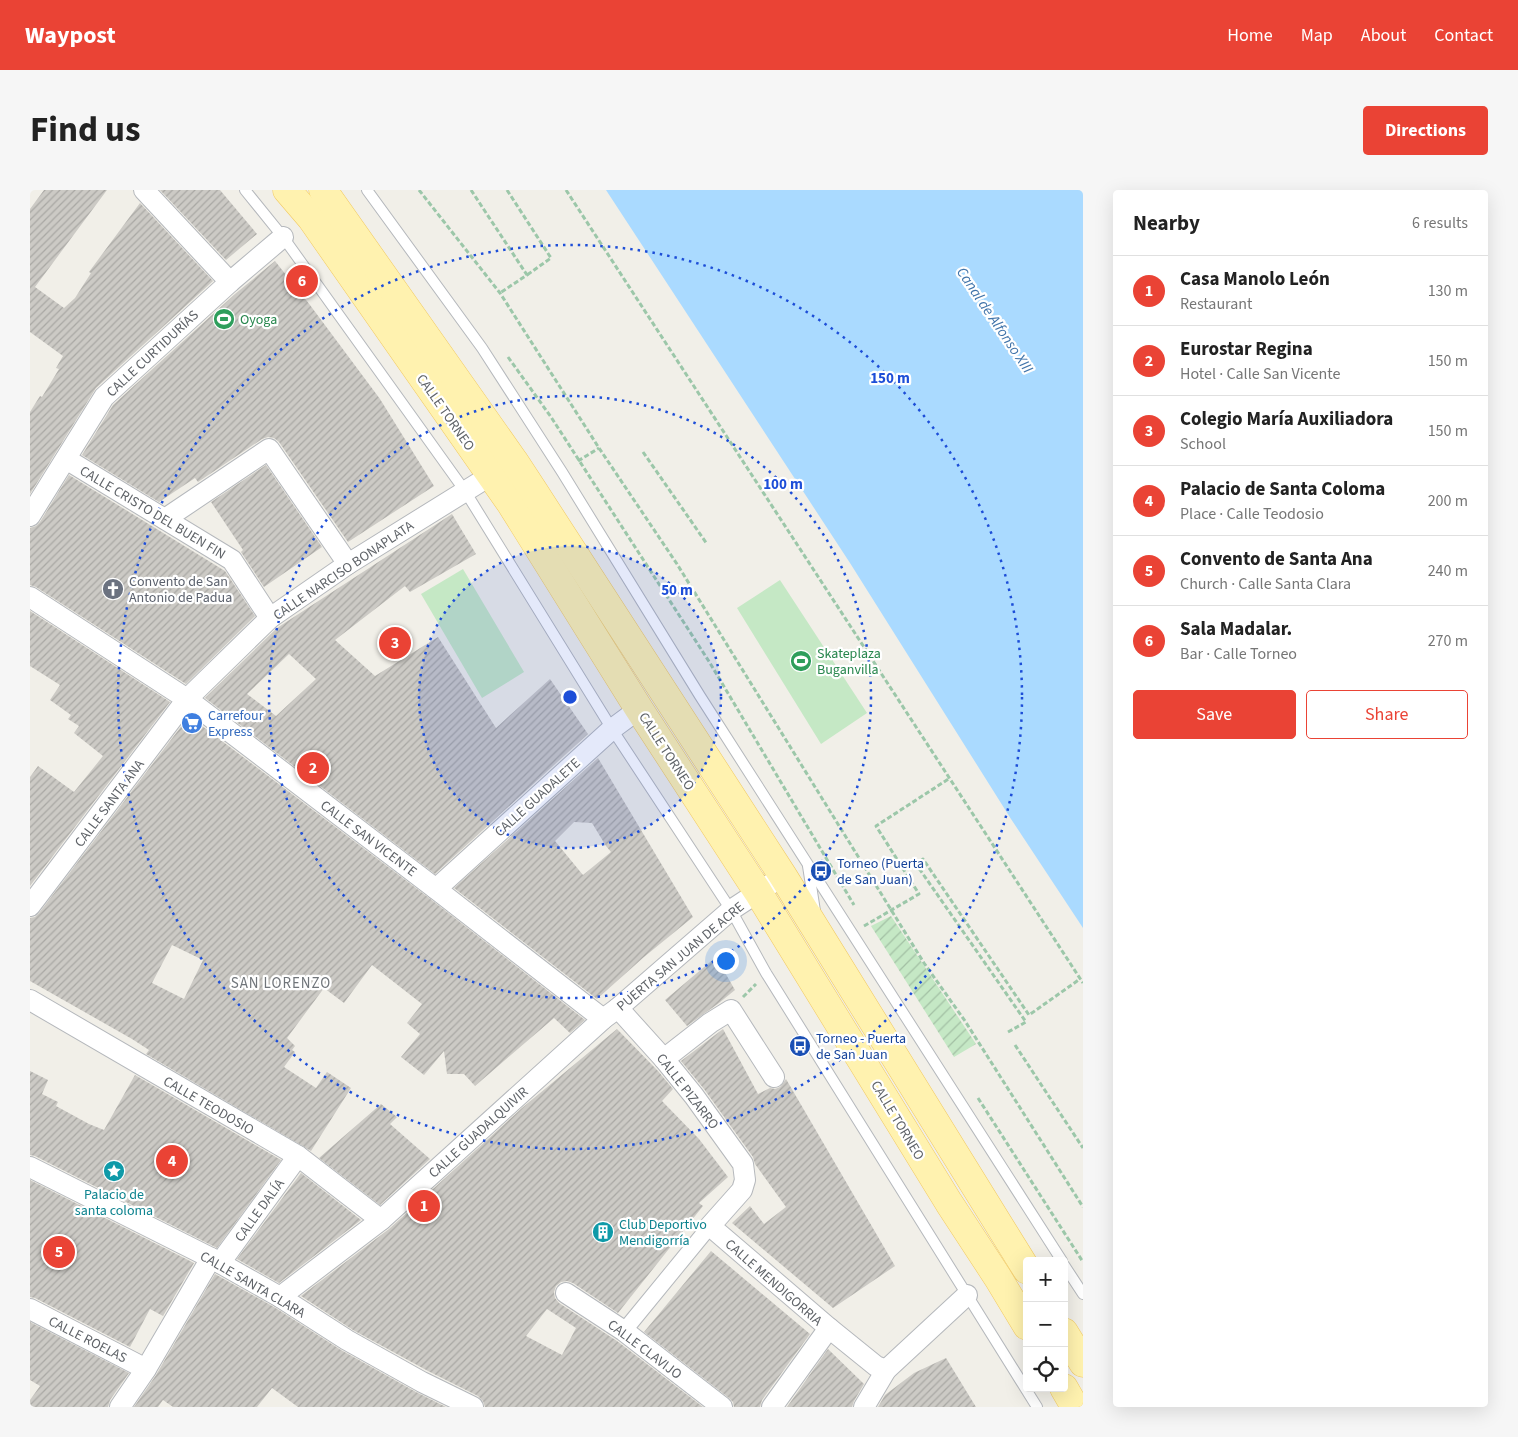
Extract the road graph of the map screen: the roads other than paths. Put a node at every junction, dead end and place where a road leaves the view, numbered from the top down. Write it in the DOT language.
graph roads {
  1 [pos="144,190"];
  2 [pos="245,190"];
  3 [pos="287,190"];
  4 [pos="323,190"];
  5 [pos="367,190"];
  6 [pos="283,237"];
  7 [pos="230,282"];
  8 [pos="66,459"];
  9 [pos="514,461"];
  10 [pos="491,475"];
  11 [pos="465,490"];
  12 [pos="30,516"];
  13 [pos="165,518"];
  14 [pos="348,564"];
  15 [pos="30,597"];
  16 [pos="270,618"];
  17 [pos="187,699"];
  18 [pos="639,710"];
  19 [pos="612,729"];
  20 [pos="807,862"];
  21 [pos="783,876"];
  22 [pos="436,888"];
  23 [pos="758,892"];
  24 [pos="30,906"];
  25 [pos="731,910"];
  26 [pos="819,934"];
  27 [pos="30,1000"];
  28 [pos="611,1014"];
  29 [pos="664,1059"];
  30 [pos="774,1077"];
  31 [pos="298,1156"];
  32 [pos="30,1167"];
  33 [pos="381,1220"];
  34 [pos="710,1226"];
  35 [pos="1059,1257"];
  36 [pos="216,1261"];
  37 [pos="1023,1264"];
  38 [pos="1068,1271"];
  39 [pos="566,1293"];
  40 [pos="1083,1294"];
  41 [pos="967,1295"];
  42 [pos="280,1297"];
  43 [pos="30,1309"];
  44 [pos="1023,1319"];
  45 [pos="828,1328"];
  46 [pos="624,1331"];
  47 [pos="1068,1339"];
  48 [pos="1083,1363"];
  49 [pos="146,1369"];
  50 [pos="886,1370"];
  51 [pos="1066,1392"];
  52 [pos="120,1407"];
  53 [pos="473,1407"];
  54 [pos="722,1407"];
  55 [pos="772,1407"];
  56 [pos="864,1407"];
  57 [pos="1037,1407"];
  58 [pos="1075,1407"];
  1 -- 7 [label="street"];
  2 -- 6 [label="lane"];
  3 -- 10 [label="main road, CALLE TORNEO"];
  4 -- 9 [label="main road, CALLE TORNEO"];
  5 -- 20 [label="lane"];
  6 -- 7 [label="street, CALLE CURTIDURÍAS"];
  6 -- 11 [label="lane"];
  7 -- 8 [label="street, CALLE CURTIDURÍAS"];
  8 -- 12 [label="street, CALLE CURTIDURÍAS"];
  8 -- 13 [label="street, CALLE CRISTO DEL BUEN FIN"];
  9 -- 10 [label="street, CALLE NARCISO BONAPLATA"];
  9 -- 21 [label="main road, CALLE TORNEO"];
  10 -- 11 [label="street, CALLE NARCISO BONAPLATA"];
  10 -- 18 [label="main road, CALLE TORNEO"];
  11 -- 14 [label="street, CALLE NARCISO BONAPLATA"];
  11 -- 19 [label="lane"];
  13 -- 14 [label="street"];
  13 -- 16 [label="street, CALLE CRISTO DEL BUEN FIN"];
  14 -- 16 [label="street, CALLE NARCISO BONAPLATA"];
  15 -- 17 [label="street, CALLE SAN VICENTE"];
  16 -- 17 [label="street, CALLE NARCISO BONAPLATA"];
  17 -- 22 [label="street, CALLE SAN VICENTE"];
  17 -- 24 [label="street, CALLE SANTA ANA"];
  18 -- 19 [label="street, CALLE GUADALETE"];
  18 -- 23 [label="main road, CALLE TORNEO"];
  19 -- 22 [label="street, CALLE GUADALETE"];
  19 -- 25 [label="lane"];
  20 -- 26 [label="lane"];
  20 -- 35 [label="lane"];
  21 -- 23 [label="street, PUERTA SAN JUAN DE ACRE"];
  21 -- 26 [label="main road, CALLE TORNEO"];
  22 -- 28 [label="street, CALLE SAN VICENTE"];
  23 -- 25 [label="street, PUERTA SAN JUAN DE ACRE"];
  23 -- 44 [label="main road, CALLE TORNEO"];
  25 -- 28 [label="street, PUERTA SAN JUAN DE ACRE"];
  25 -- 41 [label="lane"];
  26 -- 37 [label="main road, CALLE TORNEO"];
  27 -- 31 [label="street, CALLE TEODOSIO"];
  28 -- 29 [label="street, CALLE PIZARRO"];
  28 -- 33 [label="street, CALLE GUADALQUIVIR"];
  29 -- 30 [label="street"];
  29 -- 34 [label="street, CALLE PIZARRO"];
  31 -- 33 [label="street, CALLE TEODOSIO"];
  31 -- 36 [label="street, CALLE DALÍA"];
  32 -- 36 [label="street, CALLE SANTA CLARA"];
  33 -- 42 [label="street, CALLE GUADALQUIVIR"];
  34 -- 45 [label="street, CALLE MENDIGORRIA"];
  34 -- 46 [label="street"];
  36 -- 42 [label="street, CALLE SANTA CLARA"];
  36 -- 49 [label="street, CALLE DALÍA"];
  38 -- 40 [label="lane"];
  39 -- 46 [label="street, CALLE CLAVIJO"];
  41 -- 50 [label="street"];
  41 -- 57 [label="lane"];
  42 -- 53 [label="street, CALLE SANTA CLARA"];
  43 -- 49 [label="street, CALLE ROELAS"];
  45 -- 50 [label="street, CALLE MENDIGORRIA"];
  45 -- 55 [label="street"];
  46 -- 54 [label="street, CALLE CLAVIJO"];
  47 -- 48 [label="main road"];
  49 -- 52 [label="street, CALLE DALÍA"];
  50 -- 56 [label="street"];
  51 -- 58 [label="main road"];
}
